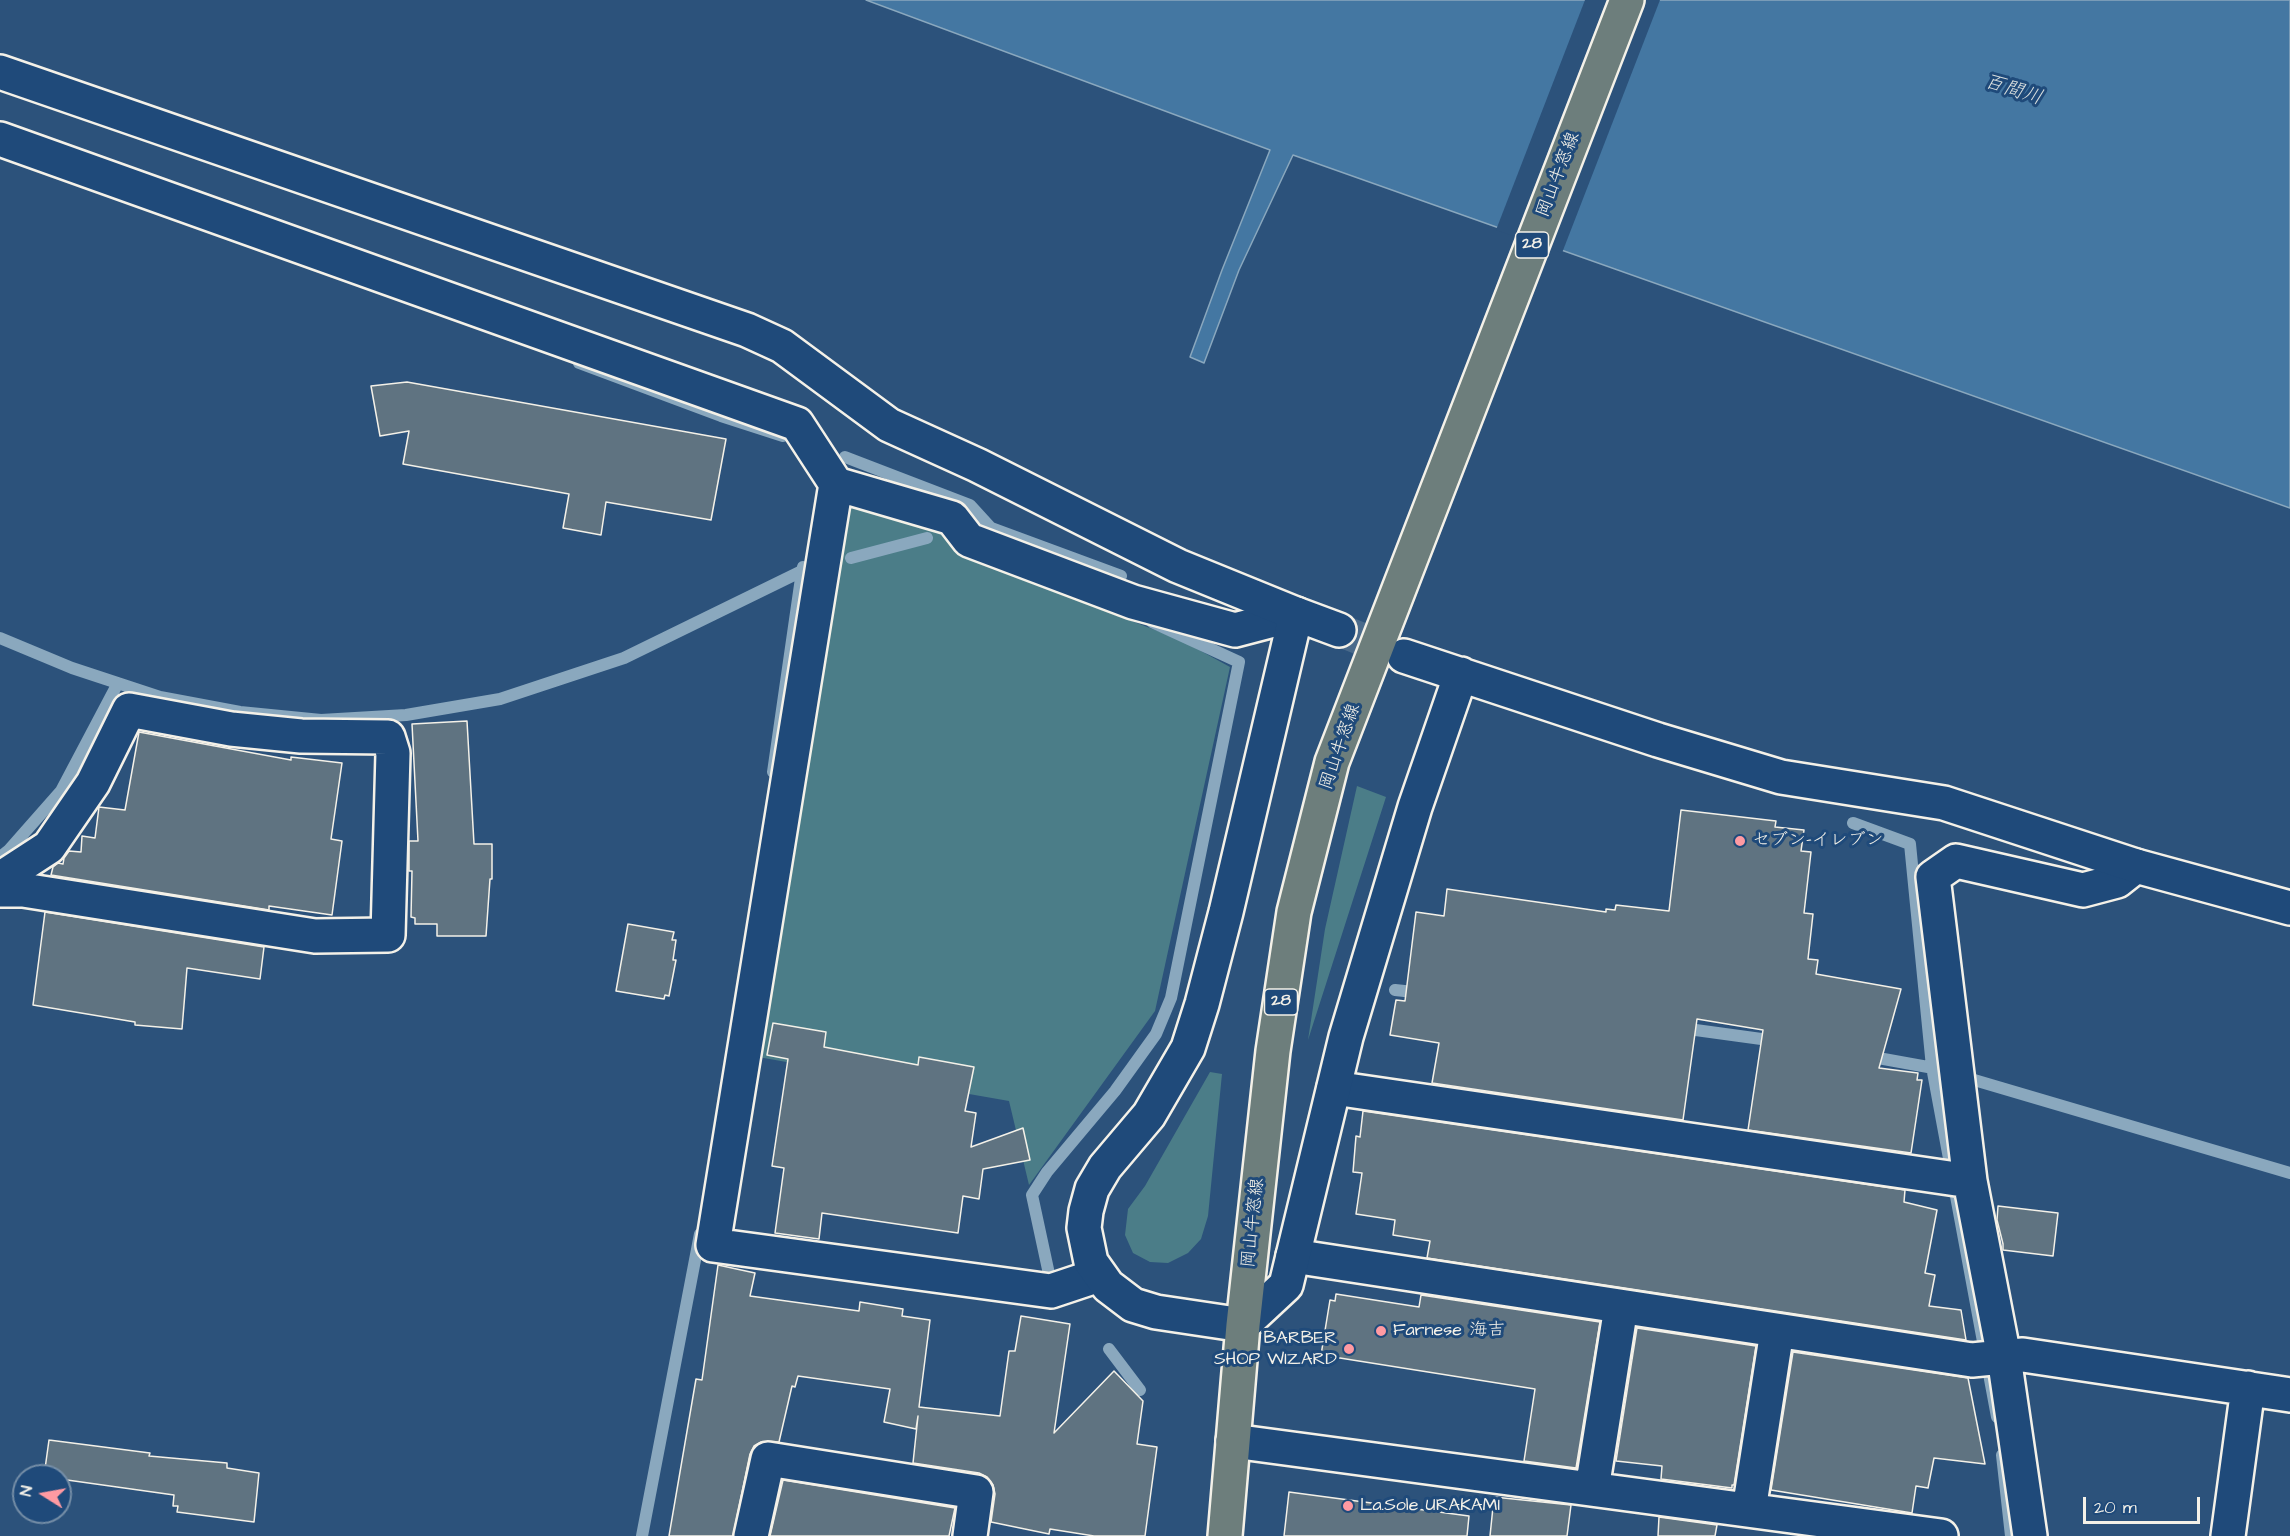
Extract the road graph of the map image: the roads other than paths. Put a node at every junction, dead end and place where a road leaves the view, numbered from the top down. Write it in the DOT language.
graph roads {
  1 [pos="1627,0"];
  2 [pos="0,72"];
  3 [pos="0,139"];
  4 [pos="836,484"];
  5 [pos="1296,614"];
  6 [pos="1339,630"];
  7 [pos="1404,656"];
  8 [pos="1461,674"];
  9 [pos="2136,866"];
  10 [pos="0,879"];
  11 [pos="0,890"];
  12 [pos="2290,908"];
  13 [pos="1334,1088"];
  14 [pos="1956,1179"];
  15 [pos="1293,1256"];
  16 [pos="1099,1275"];
  17 [pos="1621,1307"];
  18 [pos="1243,1325"];
  19 [pos="1777,1331"];
  20 [pos="1989,1359"];
  21 [pos="2248,1388"];
  22 [pos="2290,1395"];
  23 [pos="1233,1441"];
  24 [pos="1592,1489"];
  25 [pos="1749,1510"];
  26 [pos="751,1536"];
  27 [pos="970,1536"];
  28 [pos="1225,1536"];
  29 [pos="1941,1536"];
  30 [pos="2030,1536"];
  31 [pos="2228,1536"];
  1 -- 18 [label="main road, 岡山牛窓線 / 28"];
  2 -- 5 [label="street"];
  3 -- 4 [label="street"];
  4 -- 5 [label="street"];
  4 -- 16 [label="street"];
  5 -- 6 [label="street"];
  5 -- 16 [label="street"];
  7 -- 8 [label="street"];
  8 -- 9 [label="street"];
  8 -- 13 [label="street"];
  9 -- 12 [label="street"];
  9 -- 14 [label="street"];
  10 -- 11 [label="street"];
  13 -- 14 [label="street"];
  13 -- 15 [label="street"];
  14 -- 20 [label="street"];
  15 -- 17 [label="street"];
  15 -- 18 [label="street"];
  16 -- 18 [label="street"];
  17 -- 19 [label="street"];
  17 -- 24 [label="street"];
  18 -- 23 [label="main road, 岡山牛窓線 / 28"];
  19 -- 20 [label="street"];
  19 -- 25 [label="street"];
  20 -- 21 [label="street"];
  20 -- 30 [label="street"];
  21 -- 22 [label="street"];
  21 -- 31 [label="street"];
  23 -- 24 [label="street"];
  23 -- 28 [label="main road, 岡山牛窓線 / 28"];
  24 -- 25 [label="street"];
  25 -- 29 [label="street"];
  26 -- 27 [label="street"];
}
